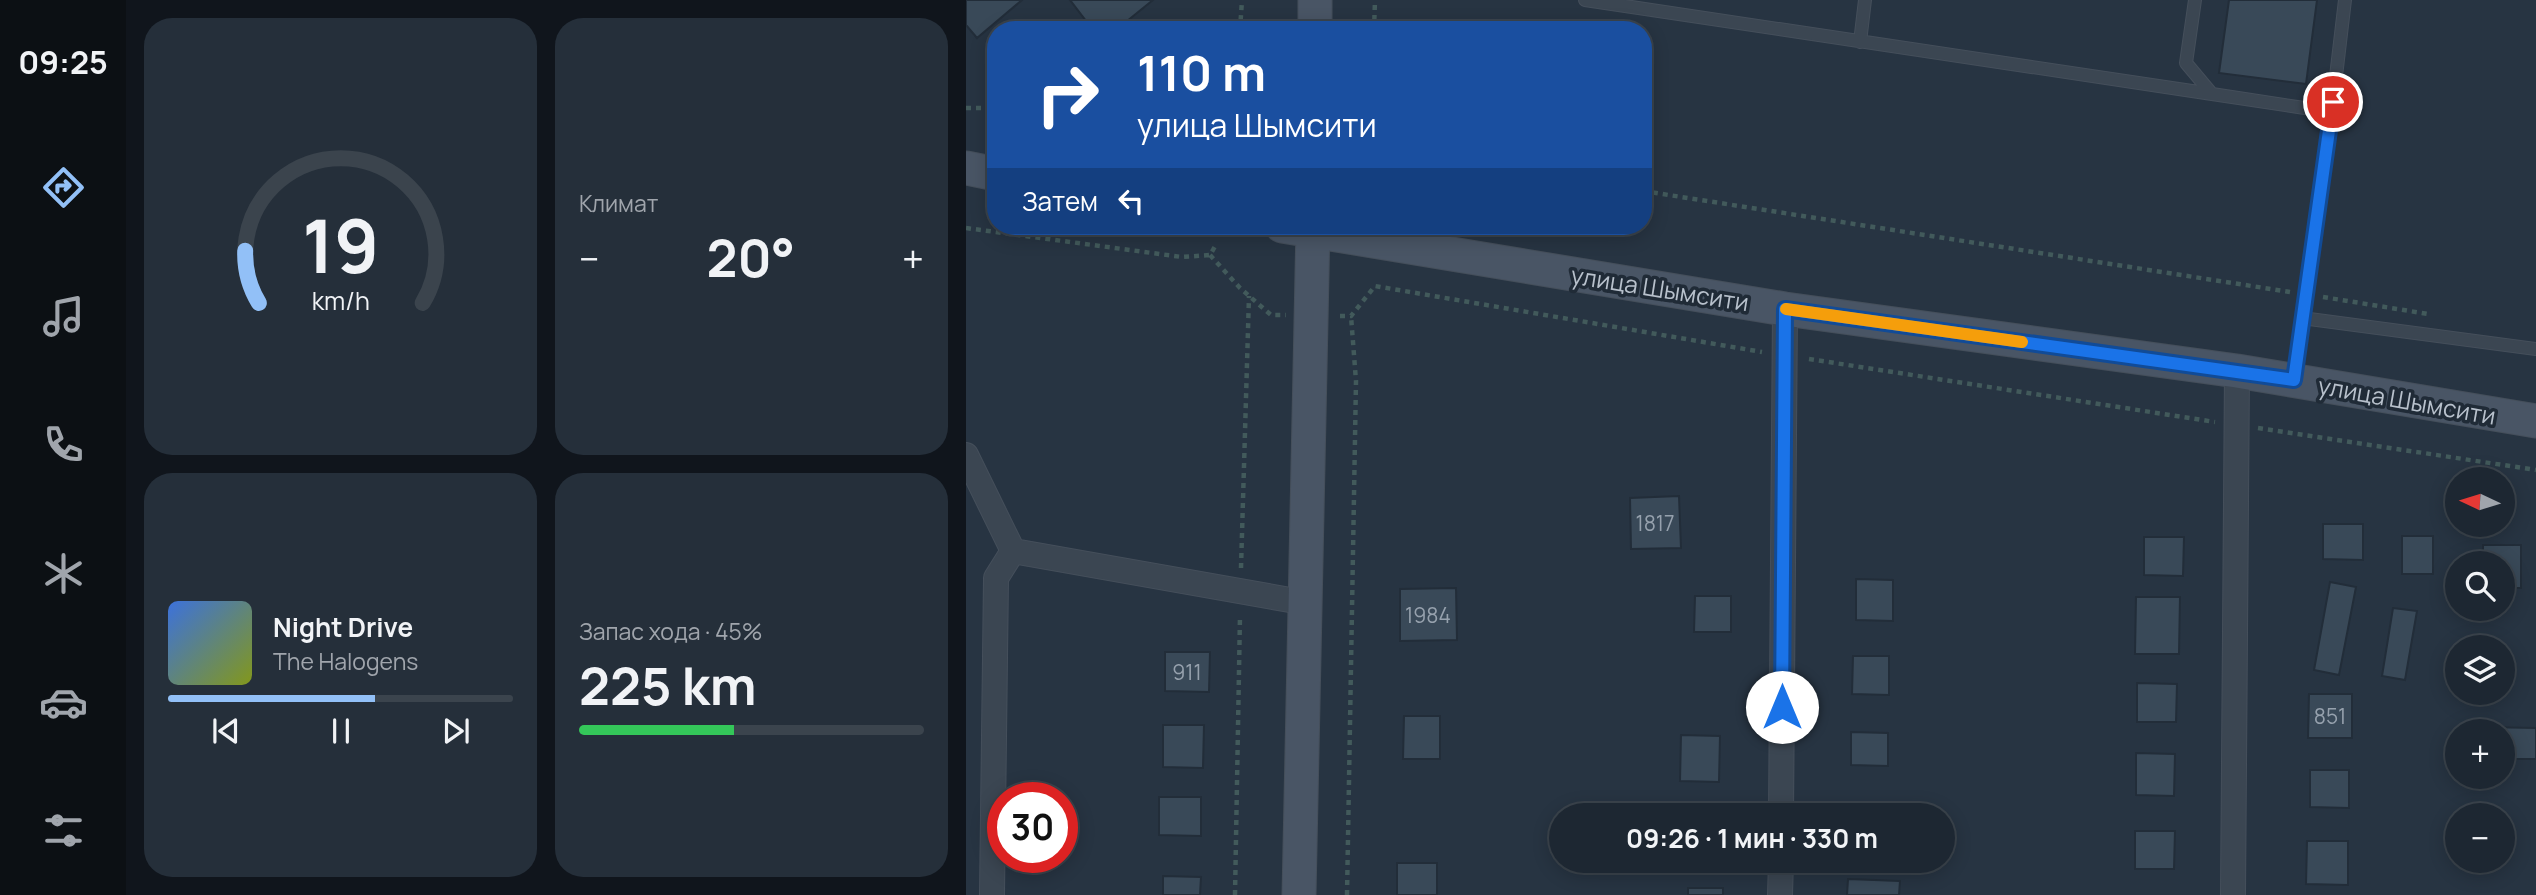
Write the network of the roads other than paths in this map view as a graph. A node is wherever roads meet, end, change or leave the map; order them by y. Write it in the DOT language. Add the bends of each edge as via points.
graph roads {
  1 [pos="1315,0"];
  2 [pos="1585,0"];
  3 [pos="1866,0"];
  4 [pos="2195,0"];
  5 [pos="2346,0"];
  6 [pos="1315,21"];
  7 [pos="1860,42"];
  8 [pos="2212,94"];
  9 [pos="2330,127"];
  10 [pos="966,168"];
  11 [pos="987,172"];
  12 [pos="1303,235"];
  13 [pos="1345,235"];
  14 [pos="1785,309"];
  15 [pos="2302,318"];
  16 [pos="2536,349"];
  17 [pos="2237,371"];
  18 [pos="2294,380"];
  19 [pos="2536,421"];
  20 [pos="966,455"];
  21 [pos="1013,551"];
  22 [pos="1307,603"];
  23 [pos="1781,803"];
  24 [pos="1781,873"];
  25 [pos="992,895"];
  26 [pos="1298,895"];
  27 [pos="1780,895"];
  28 [pos="2233,895"];
  1 -- 6 [label="main road"];
  2 -- 7 [label="lane"];
  3 -- 7 [label="lane"];
  4 -- 8 [label="lane" via="2186,63"];
  5 -- 9 [label="lane"];
  7 -- 8 [label="lane"];
  8 -- 9 [label="lane" via="2311,109"];
  9 -- 15 [label="lane"];
  10 -- 11 [label="main road"];
  12 -- 22 [label="main road"];
  13 -- 14 [label="main road, улица Шымсити"];
  14 -- 17 [label="main road, улица Шымсити"];
  14 -- 23 [label="street"];
  15 -- 16 [label="lane"];
  15 -- 18 [label="lane"];
  17 -- 18 [label="main road, улица Шымсити"];
  17 -- 28 [label="street"];
  18 -- 19 [label="main road, улица Шымсити"];
  20 -- 21 [label="street"];
  21 -- 22 [label="street"];
  21 -- 25 [label="street" via="996,578"];
  22 -- 26 [label="main road"];
  24 -- 27 [label="street"];
}
